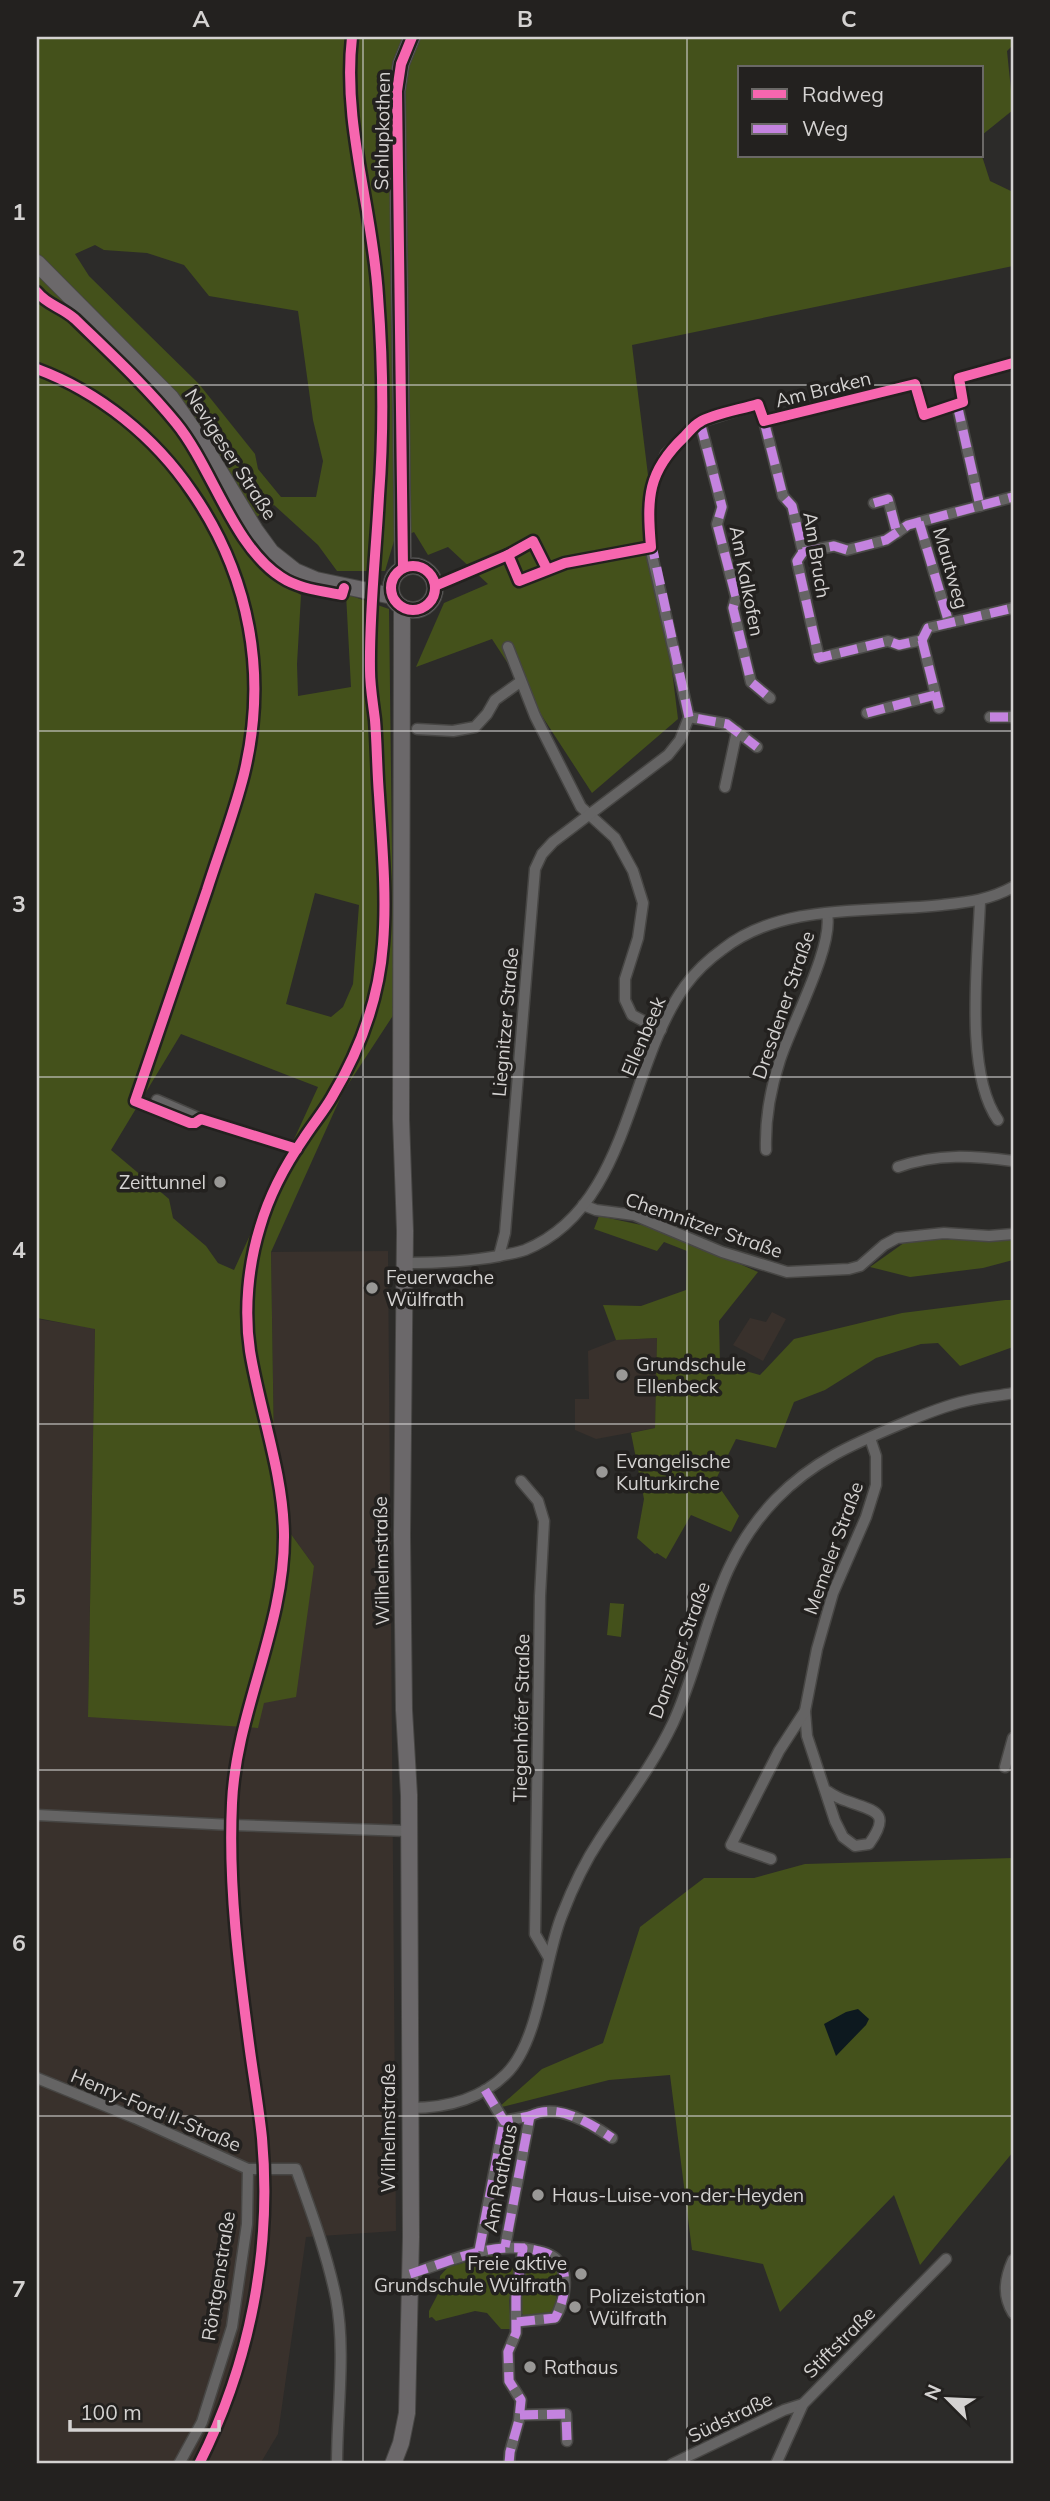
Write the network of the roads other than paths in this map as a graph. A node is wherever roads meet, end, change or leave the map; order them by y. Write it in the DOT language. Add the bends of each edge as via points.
graph roads {
  1 [pos="412,37"];
  2 [pos="37,263"];
  3 [pos="1013,363"];
  4 [pos="957,404"];
  5 [pos="764,421"];
  6 [pos="700,422"];
  7 [pos="1013,497"];
  8 [pos="874,503"];
  9 [pos="980,506"];
  10 [pos="919,522"];
  11 [pos="897,533"];
  12 [pos="803,552"];
  13 [pos="399,588"];
  14 [pos="1013,608"];
  15 [pos="949,623"];
  16 [pos="922,640"];
  17 [pos="508,647"];
  18 [pos="520,682"];
  19 [pos="935,695"];
  20 [pos="770,698"];
  21 [pos="939,708"];
  22 [pos="867,713"];
  23 [pos="689,717"];
  24 [pos="989,717"];
  25 [pos="1013,717"];
  26 [pos="417,729"];
  27 [pos="737,731"];
  28 [pos="757,747"];
  29 [pos="725,787"];
  30 [pos="590,815"];
  31 [pos="1013,887"];
  32 [pos="980,901"];
  33 [pos="827,914"];
  34 [pos="661,1030"];
  35 [pos="157,1100"];
  36 [pos="998,1120"];
  37 [pos="280,1144"];
  38 [pos="766,1150"];
  39 [pos="1013,1161"];
  40 [pos="898,1167"];
  41 [pos="583,1205"];
  42 [pos="1013,1234"];
  43 [pos="499,1256"];
  44 [pos="404,1264"];
  45 [pos="1013,1393"];
  46 [pos="870,1437"];
  47 [pos="521,1481"];
  48 [pos="805,1711"];
  49 [pos="1013,1738"];
  50 [pos="1005,1767"];
  51 [pos="827,1791"];
  52 [pos="37,1815"];
  53 [pos="408,1830"];
  54 [pos="771,1860"];
  55 [pos="549,1958"];
  56 [pos="37,2078"];
  57 [pos="485,2090"];
  58 [pos="410,2108"];
  59 [pos="530,2116"];
  60 [pos="504,2121"];
  61 [pos="612,2138"];
  62 [pos="248,2169"];
  63 [pos="505,2247"];
  64 [pos="523,2248"];
  65 [pos="479,2250"];
  66 [pos="946,2259"];
  67 [pos="1013,2260"];
  68 [pos="410,2273"];
  69 [pos="1013,2313"];
  70 [pos="517,2322"];
  71 [pos="803,2404"];
  72 [pos="520,2415"];
  73 [pos="567,2441"];
  74 [pos="396,2462"];
  75 [pos="179,2464"];
  76 [pos="337,2464"];
  77 [pos="509,2464"];
  78 [pos="672,2464"];
  79 [pos="776,2464"];
  1 -- 13 [label="main road, Schlupkothen" via="397,91 403,523"];
  2 -- 13 [label="main road, Nevigeser Straße" via="172,398 271,552 295,571 354,588"];
  3 -- 4 [label="street" via="959,378 963,402"];
  4 -- 5 [label="street, Am Braken" via="924,415 915,384"];
  4 -- 9 [label="street"];
  5 -- 6 [label="street, Am Braken" via="758,404"];
  5 -- 12 [label="street, Am Bruch"];
  6 -- 20 [label="street, Am Kalkofen" via="722,507 717,524 751,682"];
  6 -- 23 [label="street, Am Braken" via="660,463 648,510 652,551"];
  7 -- 9 [label="street, Mautweg"];
  8 -- 11 [label="street" via="888,499"];
  9 -- 10 [label="street, Mautweg"];
  10 -- 11 [label="street, Mautweg"];
  10 -- 15 [label="street, Mautweg"];
  11 -- 12 [label="street, Mautweg" via="847,550 834,546"];
  12 -- 16 [label="street, Am Bruch" via="797,561 819,658 888,641 899,645"];
  13 -- 44 [label="main road, Wilhelmstraße"];
  14 -- 15 [label="street"];
  15 -- 16 [label="street" via="928,628"];
  16 -- 19 [label="street"];
  17 -- 18 [label="street"];
  18 -- 26 [label="street" via="495,700 475,727"];
  18 -- 30 [label="street" via="581,807"];
  19 -- 21 [label="street"];
  19 -- 22 [label="street"];
  23 -- 27 [label="street" via="727,724"];
  23 -- 30 [label="street" via="668,755"];
  24 -- 25 [label="street"];
  27 -- 28 [label="street"];
  27 -- 29 [label="street"];
  30 -- 34 [label="street" via="621,847 643,903 625,979 625,1000 632,1015"];
  30 -- 43 [label="street, Liegnitzer Straße" via="553,842 536,869 505,1233"];
  31 -- 32 [label="street, Ellenbeek"];
  32 -- 33 [label="street, Ellenbeek"];
  32 -- 36 [label="street" via="978,1054 983,1090"];
  33 -- 34 [label="street, Ellenbeek" via="791,918 724,947 685,986"];
  33 -- 38 [label="street, Dresdener Straße" via="822,952 769,1100"];
  34 -- 41 [label="street, Ellenbeek" via="621,1139"];
  35 -- 37 [label="street"];
  39 -- 40 [label="street" via="944,1156"];
  41 -- 42 [label="street, Chemnitzer Straße" via="634,1215 723,1252 787,1272 860,1266 897,1238"];
  41 -- 43 [label="street, Ellenbeek" via="548,1237 524,1251"];
  43 -- 44 [label="street, Ellenbeek"];
  44 -- 53 [label="main road, Wilhelmstraße" via="402,1540"];
  45 -- 46 [label="street, Danziger Straße" via="965,1401"];
  46 -- 48 [label="street, Memeler Straße" via="876,1456 876,1485 833,1592"];
  46 -- 55 [label="street, Danziger Straße" via="835,1452 801,1475 748,1532 716,1595 673,1723 579,1875"];
  47 -- 55 [label="street, Tiegenhöfer Straße" via="538,1501 544,1521 535,1934"];
  48 -- 51 [label="street, Memeler Straße" via="807,1735"];
  48 -- 54 [label="street, Memeler Straße" via="772,1763 731,1845"];
  49 -- 50 [label="street"];
  51 -- 51 [label="street, Memeler Straße" via="843,1837 855,1846 869,1844 879,1830 879,1817 872,1808"];
  52 -- 53 [label="street"];
  53 -- 58 [label="main road, Wilhelmstraße"];
  55 -- 57 [label="street, Danziger Straße" via="526,2043 508,2073"];
  56 -- 62 [label="street, Henry-Ford II-Straße"];
  57 -- 58 [label="street, Danziger Straße" via="463,2102"];
  57 -- 60 [label="street, Am Rathaus"];
  58 -- 68 [label="main road, Wilhelmstraße"];
  59 -- 60 [label="street, Am Rathaus"];
  59 -- 61 [label="street, Am Rathaus" via="559,2113 584,2119"];
  59 -- 63 [label="street, Am Rathaus"];
  60 -- 65 [label="street, Am Rathaus"];
  62 -- 75 [label="street, Röntgenstraße" via="247,2224 232,2327 202,2422"];
  62 -- 76 [label="street, Henry-Ford II-Straße" via="296,2169 317,2225 336,2299 341,2360"];
  63 -- 64 [label="street, Am Rathaus"];
  63 -- 65 [label="street, Am Rathaus"];
  64 -- 70 [label="street, Am Rathaus"];
  64 -- 70 [label="street, Am Rathaus" via="557,2259 564,2272 563,2297 555,2318"];
  65 -- 68 [label="street, Am Rathaus"];
  66 -- 71 [label="street, Stiftstraße"];
  67 -- 69 [label="street" via="1005,2293"];
  68 -- 74 [label="main road, Wilhelmstraße" via="407,2413"];
  70 -- 72 [label="street, Am Rathaus" via="508,2353 509,2382 521,2400"];
  71 -- 78 [label="street, Südstraße"];
  71 -- 79 [label="street, Stiftstraße"];
  72 -- 73 [label="street" via="566,2414"];
  72 -- 77 [label="street"];
}
